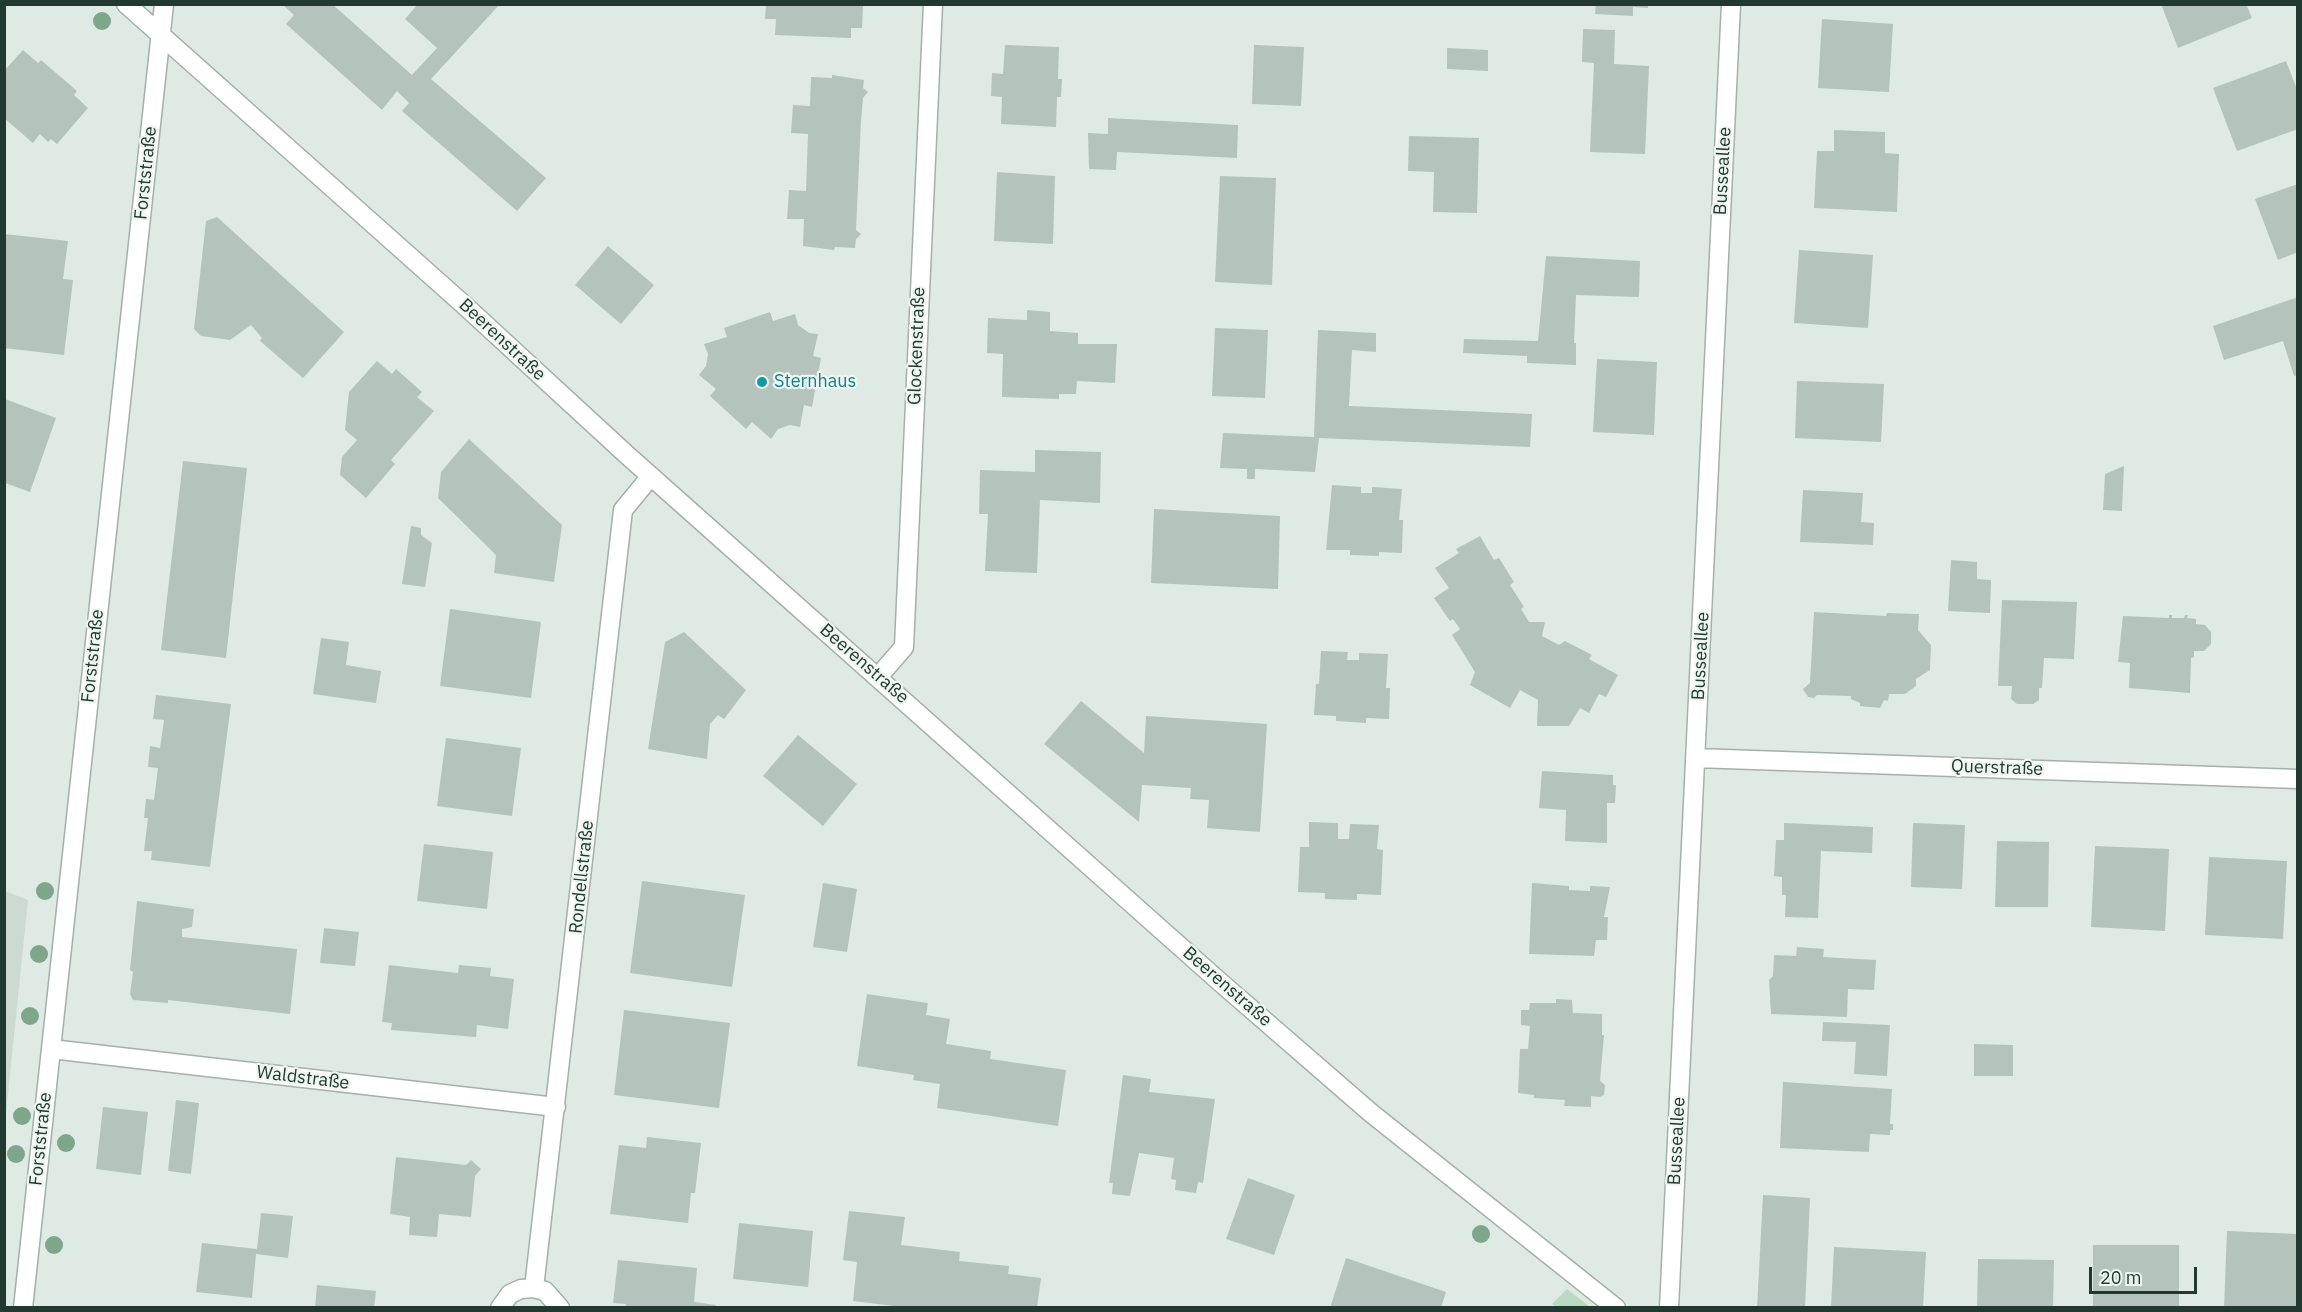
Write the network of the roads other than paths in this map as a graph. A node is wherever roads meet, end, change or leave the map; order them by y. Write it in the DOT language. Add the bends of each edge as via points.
graph roads {
  1 [pos="126,4"];
  2 [pos="164,4"];
  3 [pos="933,4"];
  4 [pos="1731,4"];
  5 [pos="160,37"];
  6 [pos="651,476"];
  7 [pos="878,677"];
  8 [pos="1696,758"];
  9 [pos="2298,779"];
  10 [pos="51,1049"];
  11 [pos="556,1107"];
  12 [pos="534,1288"];
  13 [pos="23,1308"];
  14 [pos="500,1308"];
  15 [pos="560,1308"];
  16 [pos="1616,1308"];
  17 [pos="1669,1308"];
  1 -- 5 [label="street, Beerenstraße"];
  2 -- 5 [label="street, Forststraße"];
  3 -- 7 [label="street, Glockenstraße" via="904,647"];
  4 -- 8 [label="street, Busseallee"];
  5 -- 6 [label="street, Beerenstraße"];
  5 -- 10 [label="street, Forststraße"];
  6 -- 7 [label="street, Beerenstraße"];
  6 -- 11 [label="street, Rondellstraße" via="623,510"];
  7 -- 16 [label="street, Beerenstraße" via="1371,1113"];
  8 -- 9 [label="street, Querstraße"];
  8 -- 17 [label="street, Busseallee"];
  10 -- 11 [label="street, Waldstraße"];
  10 -- 13 [label="street, Forststraße"];
  11 -- 12 [label="street, Rondellstraße"];
  12 -- 14 [label="street" via="510,1294"];
  12 -- 15 [label="street" via="545,1291"];
}
